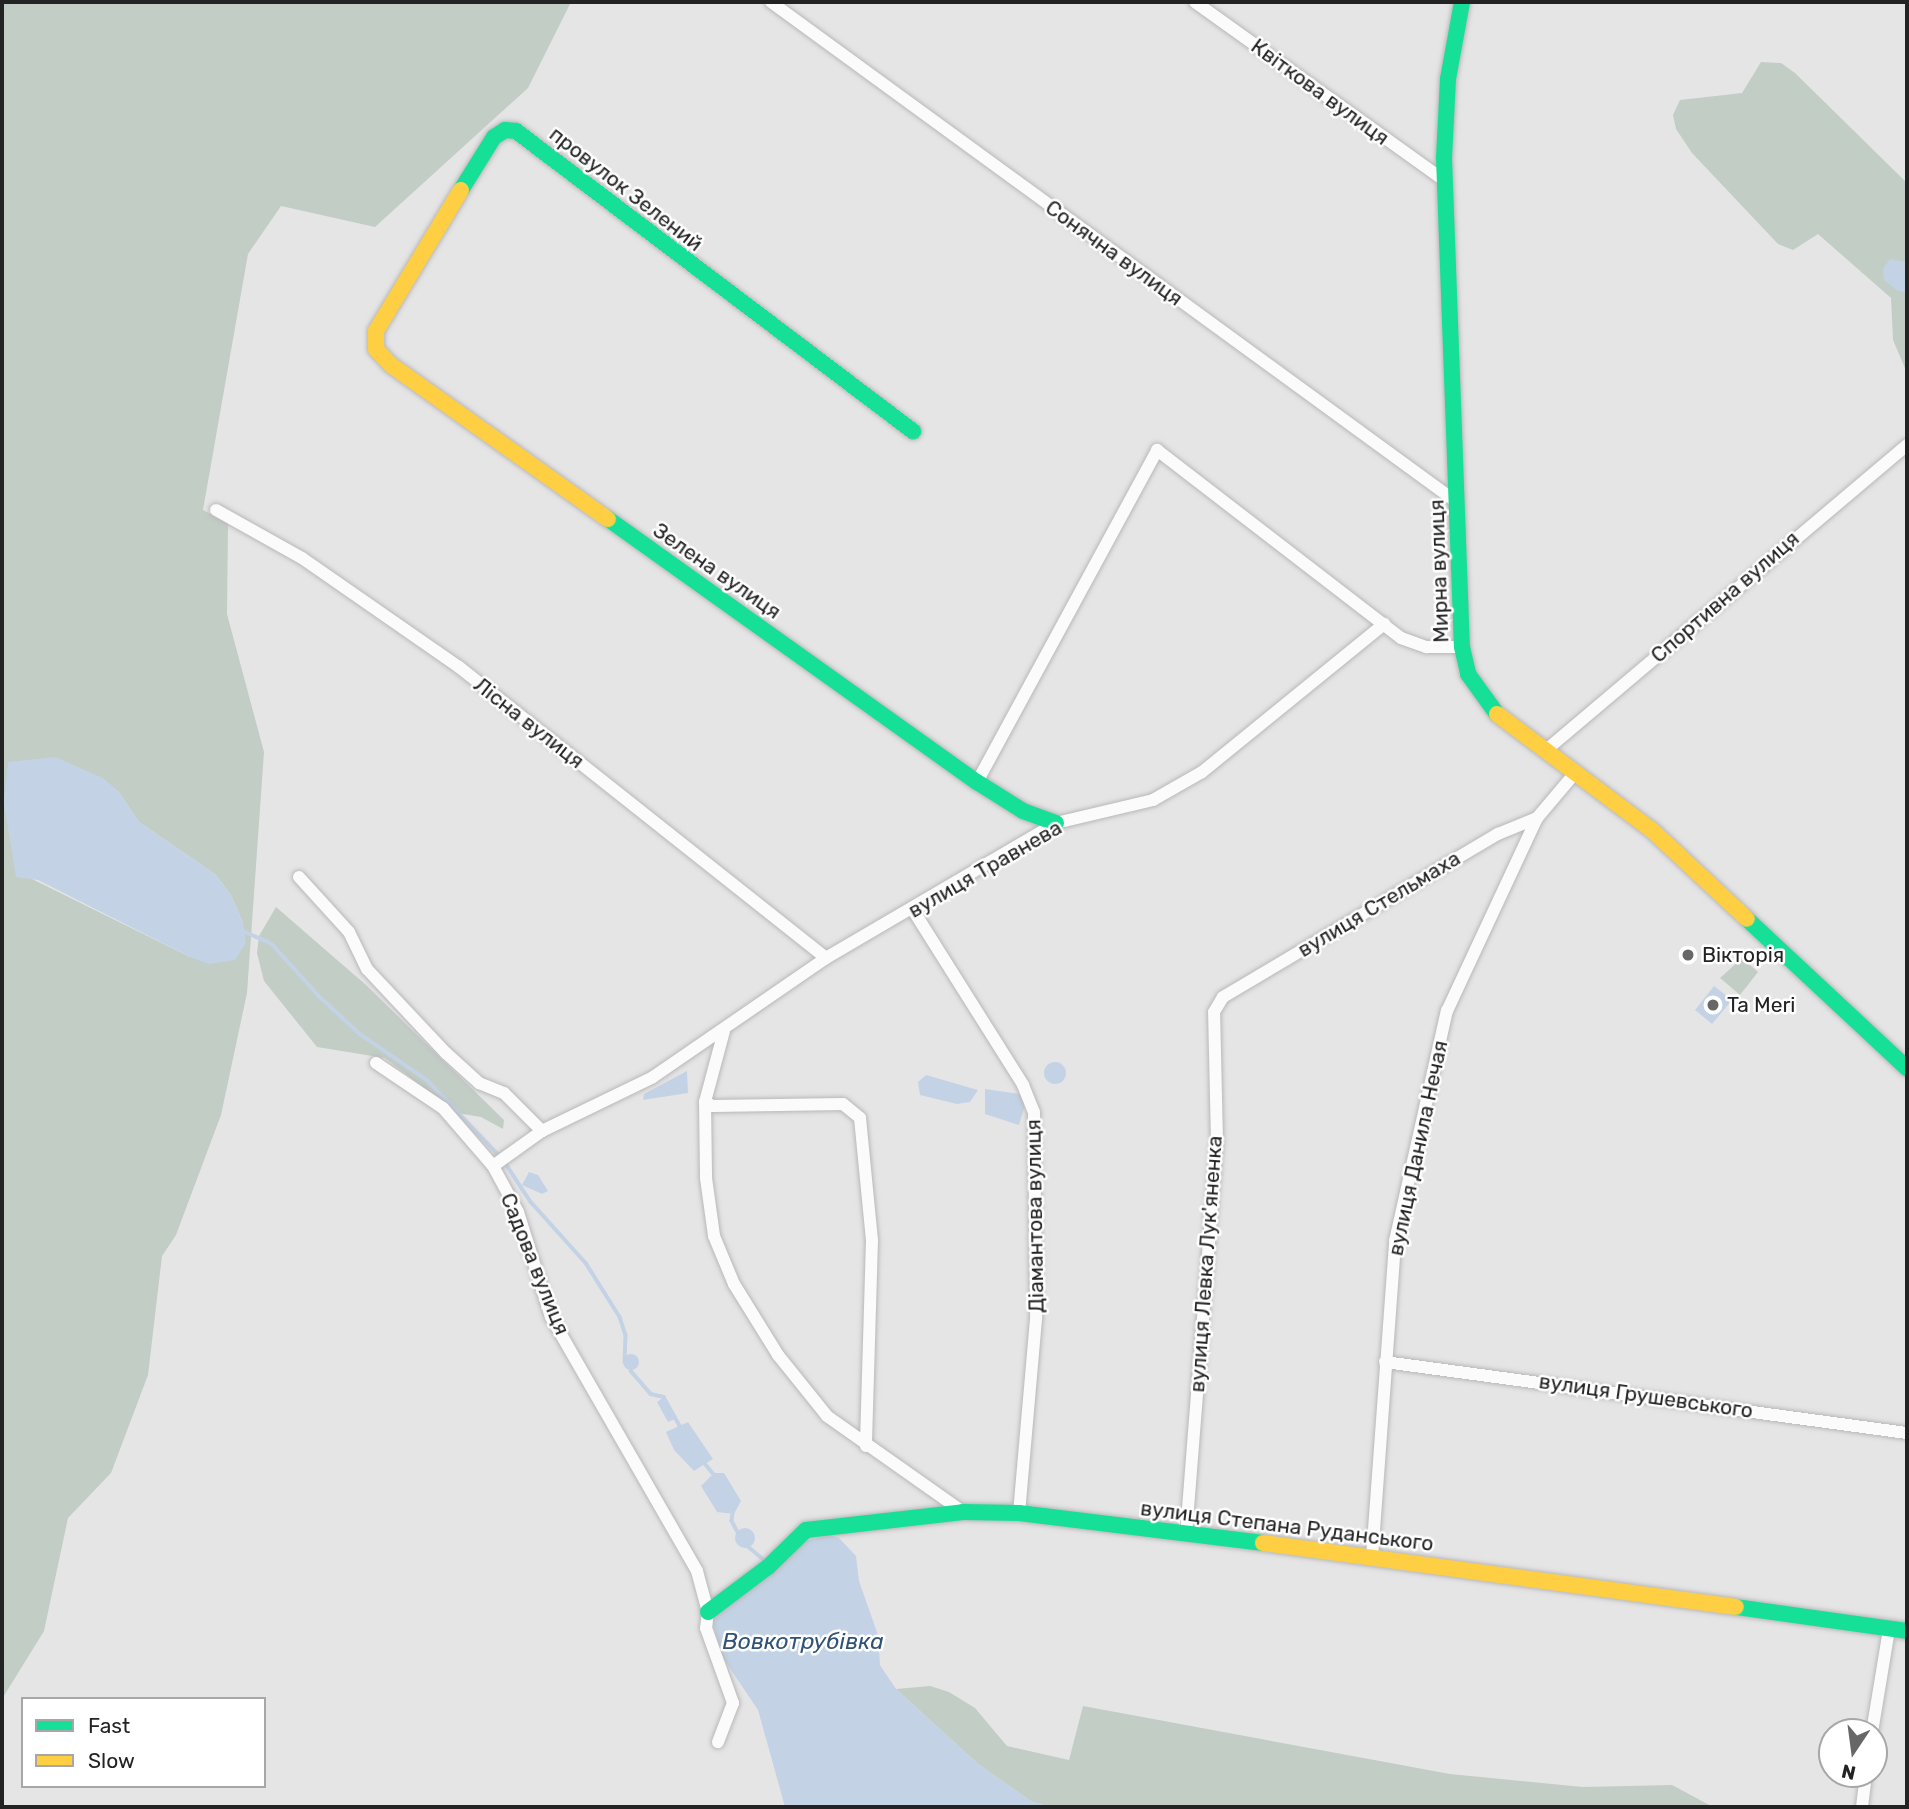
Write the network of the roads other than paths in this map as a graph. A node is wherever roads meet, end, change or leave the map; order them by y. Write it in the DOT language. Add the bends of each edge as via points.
graph roads {
  1 [pos="771,2"];
  2 [pos="1195,2"];
  3 [pos="1462,2"];
  4 [pos="1445,181"];
  5 [pos="376,331"];
  6 [pos="913,431"];
  7 [pos="1907,445"];
  8 [pos="1458,503"];
  9 [pos="216,510"];
  10 [pos="1384,624"];
  11 [pos="1462,647"];
  12 [pos="1545,751"];
  13 [pos="1575,774"];
  14 [pos="976,782"];
  15 [pos="1537,818"];
  16 [pos="1056,823"];
  17 [pos="299,877"];
  18 [pos="913,910"];
  19 [pos="826,958"];
  20 [pos="1223,997"];
  21 [pos="724,1031"];
  22 [pos="376,1063"];
  23 [pos="1907,1068"];
  24 [pos="705,1102"];
  25 [pos="542,1131"];
  26 [pos="493,1166"];
  27 [pos="1385,1362"];
  28 [pos="1907,1433"];
  29 [pos="866,1446"];
  30 [pos="963,1512"];
  31 [pos="1019,1513"];
  32 [pos="1186,1534"];
  33 [pos="1372,1557"];
  34 [pos="708,1612"];
  35 [pos="1889,1629"];
  36 [pos="1907,1631"];
  37 [pos="1874,1718"];
  38 [pos="718,1742"];
  39 [pos="1864,1788"];
  40 [pos="1862,1807"];
  1 -- 8 [label="street, Сонячна вулиця"];
  2 -- 4 [label="street, Квіткова вулиця"];
  3 -- 4 [label="street, Мирна вулиця" via="1448,79"];
  4 -- 8 [label="street, Мирна вулиця"];
  5 -- 6 [label="street, провулок Зелений" via="494,137 505,130 516,131"];
  5 -- 14 [label="street, Зелена вулиця" via="376,349 391,365"];
  7 -- 12 [label="street, Спортивна вулиця"];
  8 -- 11 [label="street, Мирна вулиця"];
  9 -- 19 [label="street, Лісна вулиця" via="302,558 459,667"];
  10 -- 11 [label="street" via="1413,643"];
  10 -- 14 [label="street" via="1157,450"];
  10 -- 16 [label="street, вулиця Травнева" via="1202,772 1153,800"];
  11 -- 12 [label="street, Мирна вулиця" via="1468,674 1485,703"];
  12 -- 13 [label="street, Мирна вулиця"];
  13 -- 15 [label="street, вулиця Данила Нечая"];
  13 -- 23 [label="street, Мирна вулиця" via="1654,832"];
  14 -- 16 [label="street, Зелена вулиця" via="1023,811"];
  15 -- 20 [label="street, вулиця Стельмаха" via="1498,834"];
  15 -- 27 [label="street, вулиця Данила Нечая" via="1447,1011 1395,1241"];
  16 -- 18 [label="street, вулиця Травнева"];
  17 -- 25 [label="street" via="349,932 367,969 446,1053 479,1083 504,1093"];
  18 -- 19 [label="street, вулиця Травнева"];
  18 -- 31 [label="street, Діамантова вулиця" via="1023,1085 1034,1112 1037,1319"];
  19 -- 21 [label="street, вулиця Травнева"];
  20 -- 32 [label="street, вулиця Левка Лук'яненка" via="1214,1012 1212,1036 1217,1141"];
  21 -- 24 [label="street"];
  21 -- 25 [label="street, вулиця Травнева" via="653,1077"];
  22 -- 26 [label="street, Садова вулиця" via="443,1108"];
  24 -- 29 [label="street" via="706,1178 715,1236 734,1284 778,1355 827,1416"];
  24 -- 29 [label="street" via="713,1106 843,1104 860,1118 872,1240"];
  25 -- 26 [label="street, вулиця Травнева"];
  26 -- 34 [label="street, Садова вулиця" via="528,1237 551,1317 697,1571"];
  27 -- 28 [label="street, вулиця Грушевського"];
  27 -- 33 [label="street, вулиця Данила Нечая"];
  29 -- 30 [label="street"];
  30 -- 31 [label="street, вулиця Степана Руданського"];
  30 -- 34 [label="street, вулиця Степана Руданського" via="806,1530 768,1567"];
  31 -- 32 [label="street, вулиця Степана Руданського"];
  32 -- 33 [label="street, вулиця Степана Руданського"];
  33 -- 35 [label="street, вулиця Степана Руданського"];
  34 -- 38 [label="street, Садова вулиця" via="706,1628 733,1703"];
  35 -- 36 [label="street, вулиця Степана Руданського"];
  35 -- 37 [label="street"];
  39 -- 40 [label="street"];
}
